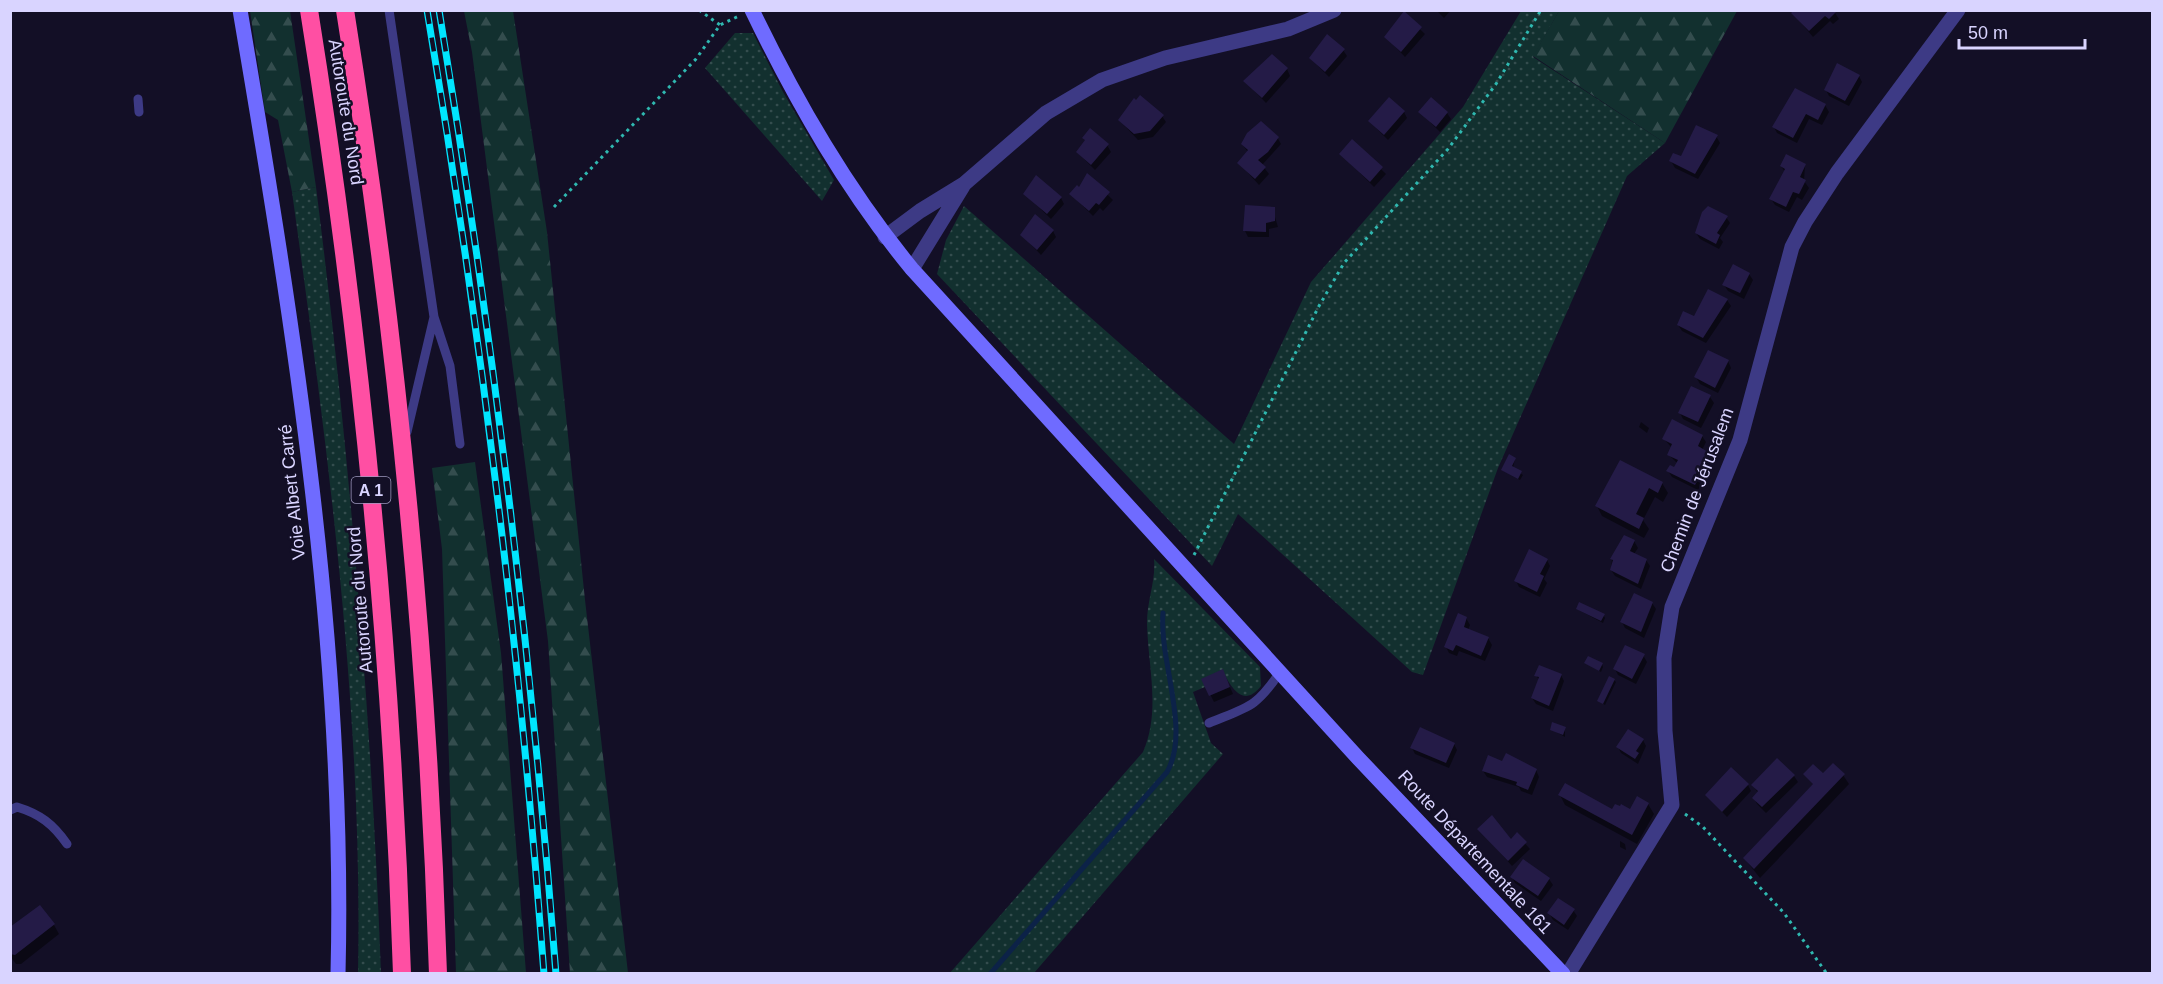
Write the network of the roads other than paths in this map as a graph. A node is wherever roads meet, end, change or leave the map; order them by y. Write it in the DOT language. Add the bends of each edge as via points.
graph roads {
  1 [pos="240,10"];
  2 [pos="309,10"];
  3 [pos="345,10"];
  4 [pos="388,10"];
  5 [pos="1334,10"];
  6 [pos="1958,10"];
  7 [pos="746,13"];
  8 [pos="138,99"];
  9 [pos="139,112"];
  10 [pos="964,184"];
  11 [pos="885,237"];
  12 [pos="912,269"];
  13 [pos="434,317"];
  14 [pos="460,444"];
  15 [pos="404,447"];
  16 [pos="1280,672"];
  17 [pos="1209,723"];
  18 [pos="10,810"];
  19 [pos="67,844"];
  20 [pos="338,974"];
  21 [pos="402,974"];
  22 [pos="438,974"];
  23 [pos="1563,974"];
  24 [pos="1568,974"];
  1 -- 20 [label="street, Voie Albert Carré" via="300,389 314,506 334,747"];
  2 -- 21 [label="highway, Autoroute du Nord / A 1" via="351,295 368,450 391,734"];
  3 -- 15 [label="highway, Autoroute du Nord / A 1" via="378,226"];
  4 -- 13 [label="lane"];
  5 -- 10 [label="street" via="1288,29 1165,58 1102,80 1046,113"];
  6 -- 24 [label="street, Chemin de Jérusalem" via="1837,173 1792,247 1740,440 1672,607 1664,658 1672,805"];
  7 -- 11 [label="street, Route Départementale 161" via="811,124"];
  8 -- 9 [label="lane"];
  10 -- 11 [label="street"];
  10 -- 12 [label="street"];
  11 -- 12 [label="street, Route Départementale 161"];
  12 -- 16 [label="street, Route Départementale 161"];
  13 -- 14 [label="lane" via="450,366"];
  13 -- 15 [label="lane"];
  15 -- 22 [label="highway, Autoroute du Nord / A 1" via="428,753"];
  16 -- 17 [label="lane" via="1263,698"];
  16 -- 23 [label="street, Route Départementale 161"];
  18 -- 19 [label="lane" via="17,807 37,813 54,826"];
}
